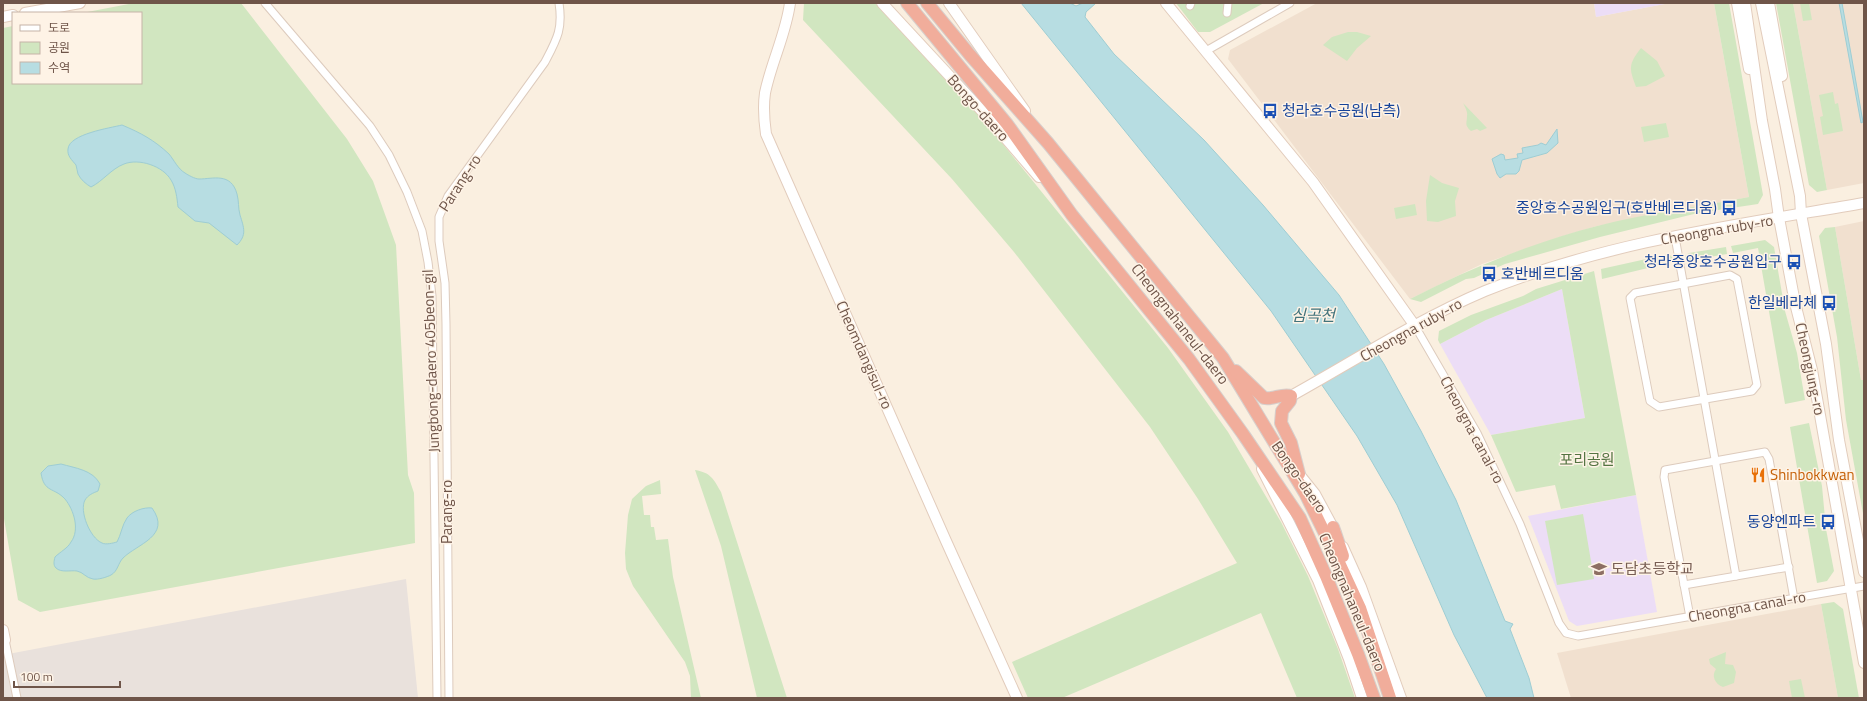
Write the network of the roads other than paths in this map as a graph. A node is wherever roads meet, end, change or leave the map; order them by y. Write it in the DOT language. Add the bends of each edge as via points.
graph roads {
  1 [pos="80,3"];
  2 [pos="265,3"];
  3 [pos="559,3"];
  4 [pos="790,3"];
  5 [pos="882,3"];
  6 [pos="907,3"];
  7 [pos="927,3"];
  8 [pos="949,3"];
  9 [pos="1166,3"];
  10 [pos="1228,3"];
  11 [pos="1290,3"];
  12 [pos="1737,3"];
  13 [pos="1745,3"];
  14 [pos="1761,3"];
  15 [pos="1769,3"];
  16 [pos="30,12"];
  17 [pos="1227,13"];
  18 [pos="1206,51"];
  19 [pos="1762,121"];
  20 [pos="1048,143"];
  21 [pos="1793,158"];
  22 [pos="1864,203"];
  23 [pos="1801,214"];
  24 [pos="1072,215"];
  25 [pos="1779,218"];
  26 [pos="1675,237"];
  27 [pos="1683,283"];
  28 [pos="1415,326"];
  29 [pos="1223,358"];
  30 [pos="1291,396"];
  31 [pos="1704,399"];
  32 [pos="1243,434"];
  33 [pos="1269,434"];
  34 [pos="1716,461"];
  35 [pos="1299,474"];
  36 [pos="1333,527"];
  37 [pos="1788,567"];
  38 [pos="1864,572"];
  39 [pos="1736,576"];
  40 [pos="1684,585"];
  41 [pos="1864,586"];
  42 [pos="1850,589"];
  43 [pos="1794,599"];
  44 [pos="1690,617"];
  45 [pos="1368,629"];
  46 [pos="4,637"];
  47 [pos="1864,664"];
  48 [pos="17,698"];
  49 [pos="437,698"];
  50 [pos="449,698"];
  51 [pos="1017,698"];
  52 [pos="1362,698"];
  53 [pos="1374,698"];
  54 [pos="1390,698"];
  55 [pos="1402,698"];
  1 -- 16 [label="street"];
  2 -- 49 [label="street, Jungbong-daero 405beon-gil" via="370,126 389,155 422,231 432,296"];
  3 -- 50 [label="street, Parang-ro" via="560,26 545,62 448,196 438,217 438,241 445,283 446,324"];
  4 -- 51 [label="street, Cheomdangisul-ro" via="765,93 766,134"];
  5 -- 24 [label="street, Bongo-daero" via="982,111"];
  6 -- 24 [label="highway, Cheongnahaneul-daero" via="1007,124"];
  7 -- 20 [label="highway, Cheongnahaneul-daero"];
  8 -- 20 [label="street"];
  9 -- 18 [label="street, Cheongna canal-ro"];
  10 -- 17 [label="street"];
  11 -- 18 [label="street"];
  12 -- 19 [label="street" via="1753,95"];
  13 -- 19 [label="street, Cheongjung-ro"];
  14 -- 21 [label="street, Cheongjung-ro"];
  15 -- 21 [label="street" via="1792,130"];
  18 -- 28 [label="street, Cheongna canal-ro" via="1313,182"];
  19 -- 25 [label="street, Cheongjung-ro"];
  20 -- 29 [label="highway, Cheongnahaneul-daero"];
  21 -- 23 [label="street, Cheongjung-ro"];
  22 -- 23 [label="street, Cheongna ruby-ro"];
  23 -- 25 [label="street, Cheongna ruby-ro"];
  23 -- 38 [label="street, Cheongjung-ro" via="1826,344 1839,440"];
  24 -- 32 [label="highway, Cheongnahaneul-daero" via="1189,359"];
  25 -- 26 [label="street, Cheongna ruby-ro"];
  25 -- 42 [label="street, Cheongjung-ro" via="1795,303 1812,370"];
  26 -- 27 [label="street"];
  26 -- 28 [label="street, Cheongna ruby-ro" via="1552,267 1468,299"];
  27 -- 31 [label="street"];
  27 -- 31 [label="street" via="1635,293 1630,298 1650,401 1659,407"];
  27 -- 31 [label="street" via="1730,274 1738,279 1757,385 1752,390"];
  28 -- 30 [label="street, Cheongna ruby-ro"];
  28 -- 44 [label="street, Cheongna canal-ro" via="1477,433 1520,524 1559,623 1566,633 1578,636"];
  29 -- 30 [label="highway" via="1264,398"];
  29 -- 33 [label="highway, Cheongnahaneul-daero"];
  30 -- 35 [label="highway" via="1282,411 1282,423 1291,443"];
  31 -- 34 [label="street"];
  32 -- 52 [label="street, Bongo-daero" via="1318,580 1350,660"];
  32 -- 53 [label="highway, Cheongnahaneul-daero" via="1300,518 1332,590"];
  33 -- 35 [label="street, Bongo-daero"];
  33 -- 45 [label="highway, Cheongnahaneul-daero" via="1305,493"];
  34 -- 37 [label="street" via="1765,452 1769,459"];
  34 -- 39 [label="street"];
  34 -- 40 [label="street" via="1665,470 1664,477"];
  35 -- 36 [label="street, Bongo-daero" via="1315,494"];
  36 -- 45 [label="highway"];
  36 -- 55 [label="street, Bongo-daero" via="1361,587"];
  37 -- 39 [label="street"];
  37 -- 43 [label="street"];
  39 -- 40 [label="street"];
  40 -- 44 [label="street"];
  41 -- 42 [label="street, Cheongna canal-ro"];
  42 -- 43 [label="street, Cheongna canal-ro"];
  42 -- 47 [label="street, Cheongjung-ro"];
  43 -- 44 [label="street, Cheongna canal-ro"];
  45 -- 54 [label="highway, Cheongnahaneul-daero"];
  46 -- 48 [label="street"];
}
